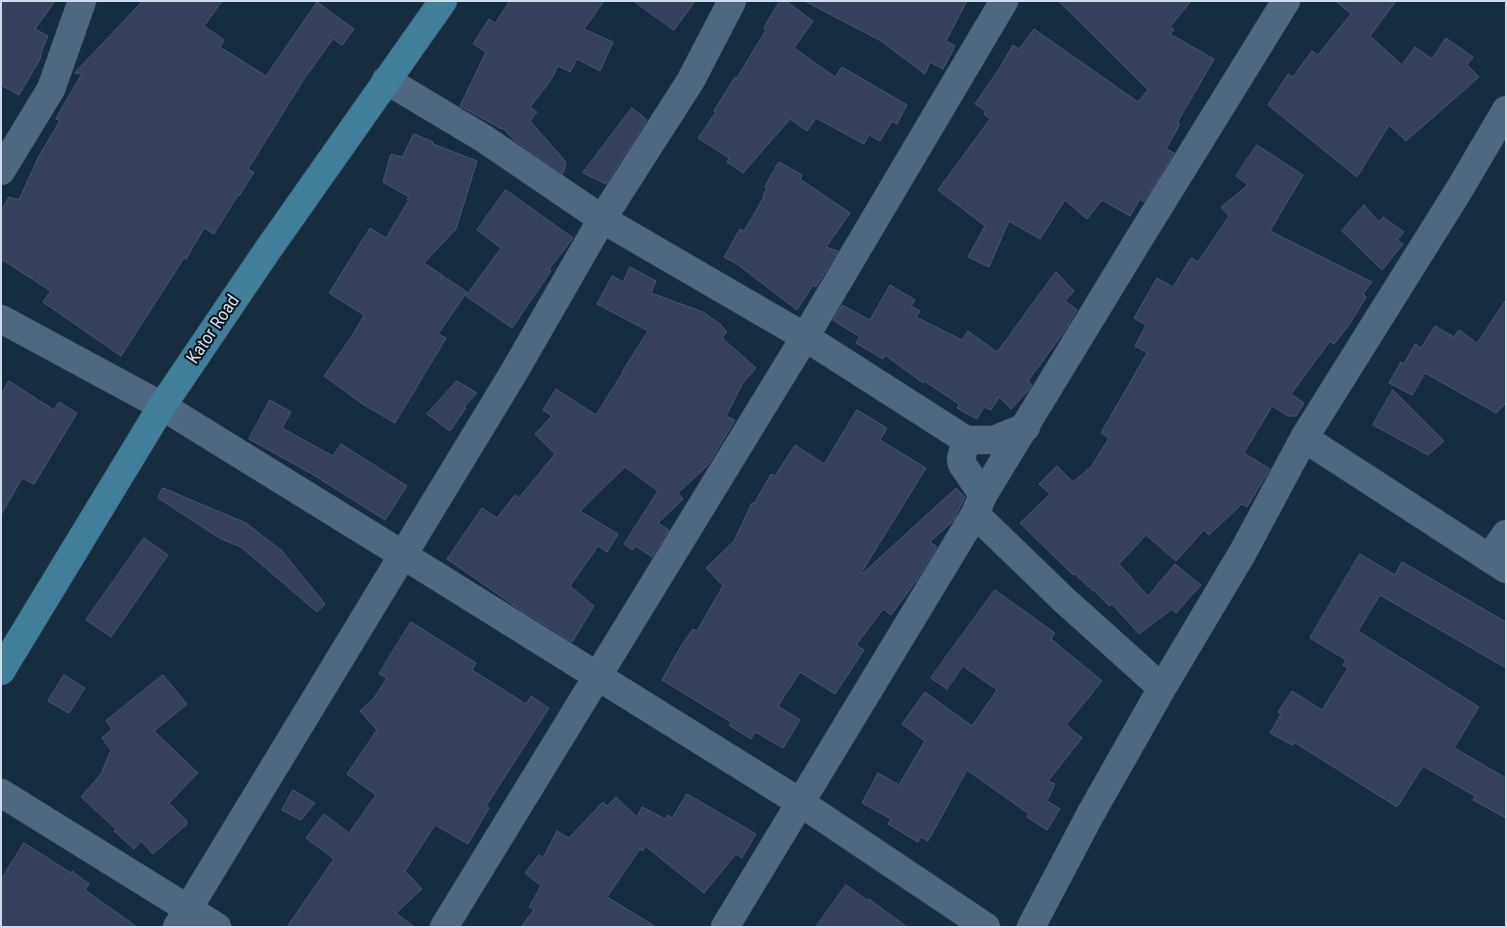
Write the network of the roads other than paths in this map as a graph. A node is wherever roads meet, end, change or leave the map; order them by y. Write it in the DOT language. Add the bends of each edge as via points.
graph roads {
  1 [pos="82,1"];
  2 [pos="443,1"];
  3 [pos="732,1"];
  4 [pos="1004,1"];
  5 [pos="1286,1"];
  6 [pos="386,80"];
  7 [pos="1506,110"];
  8 [pos="1,171"];
  9 [pos="602,219"];
  10 [pos="1,319"];
  11 [pos="804,337"];
  12 [pos="162,406"];
  13 [pos="1026,426"];
  14 [pos="1304,438"];
  15 [pos="966,440"];
  16 [pos="979,505"];
  17 [pos="1506,534"];
  18 [pos="403,555"];
  19 [pos="1498,563"];
  20 [pos="1,671"];
  21 [pos="596,676"];
  22 [pos="1162,688"];
  23 [pos="1,793"];
  24 [pos="801,804"];
  25 [pos="183,918"];
  26 [pos="217,927"];
  27 [pos="444,927"];
  28 [pos="725,927"];
  29 [pos="986,927"];
  30 [pos="1030,927"];
  1 -- 8 [label="street" via="50,89"];
  2 -- 6 [label="main road, Kator Road"];
  3 -- 9 [label="street" via="691,80"];
  4 -- 11 [label="street"];
  5 -- 13 [label="street"];
  6 -- 9 [label="street" via="483,138"];
  6 -- 12 [label="main road, Kator Road"];
  7 -- 14 [label="street"];
  9 -- 11 [label="street"];
  9 -- 18 [label="street"];
  10 -- 12 [label="street"];
  11 -- 15 [label="street"];
  11 -- 21 [label="street"];
  12 -- 18 [label="street"];
  12 -- 20 [label="main road, Kator Road"];
  13 -- 15 [label="street" via="994,440"];
  13 -- 16 [label="street"];
  14 -- 19 [label="street"];
  14 -- 22 [label="street" via="1243,552"];
  15 -- 16 [label="street" via="961,459"];
  16 -- 22 [label="street" via="1063,599"];
  16 -- 24 [label="street"];
  17 -- 19 [label="street"];
  18 -- 21 [label="street"];
  18 -- 25 [label="street"];
  21 -- 24 [label="street"];
  21 -- 27 [label="street"];
  22 -- 30 [label="street"];
  23 -- 25 [label="street"];
  24 -- 28 [label="street"];
  24 -- 29 [label="street"];
  25 -- 26 [label="street"];
}
